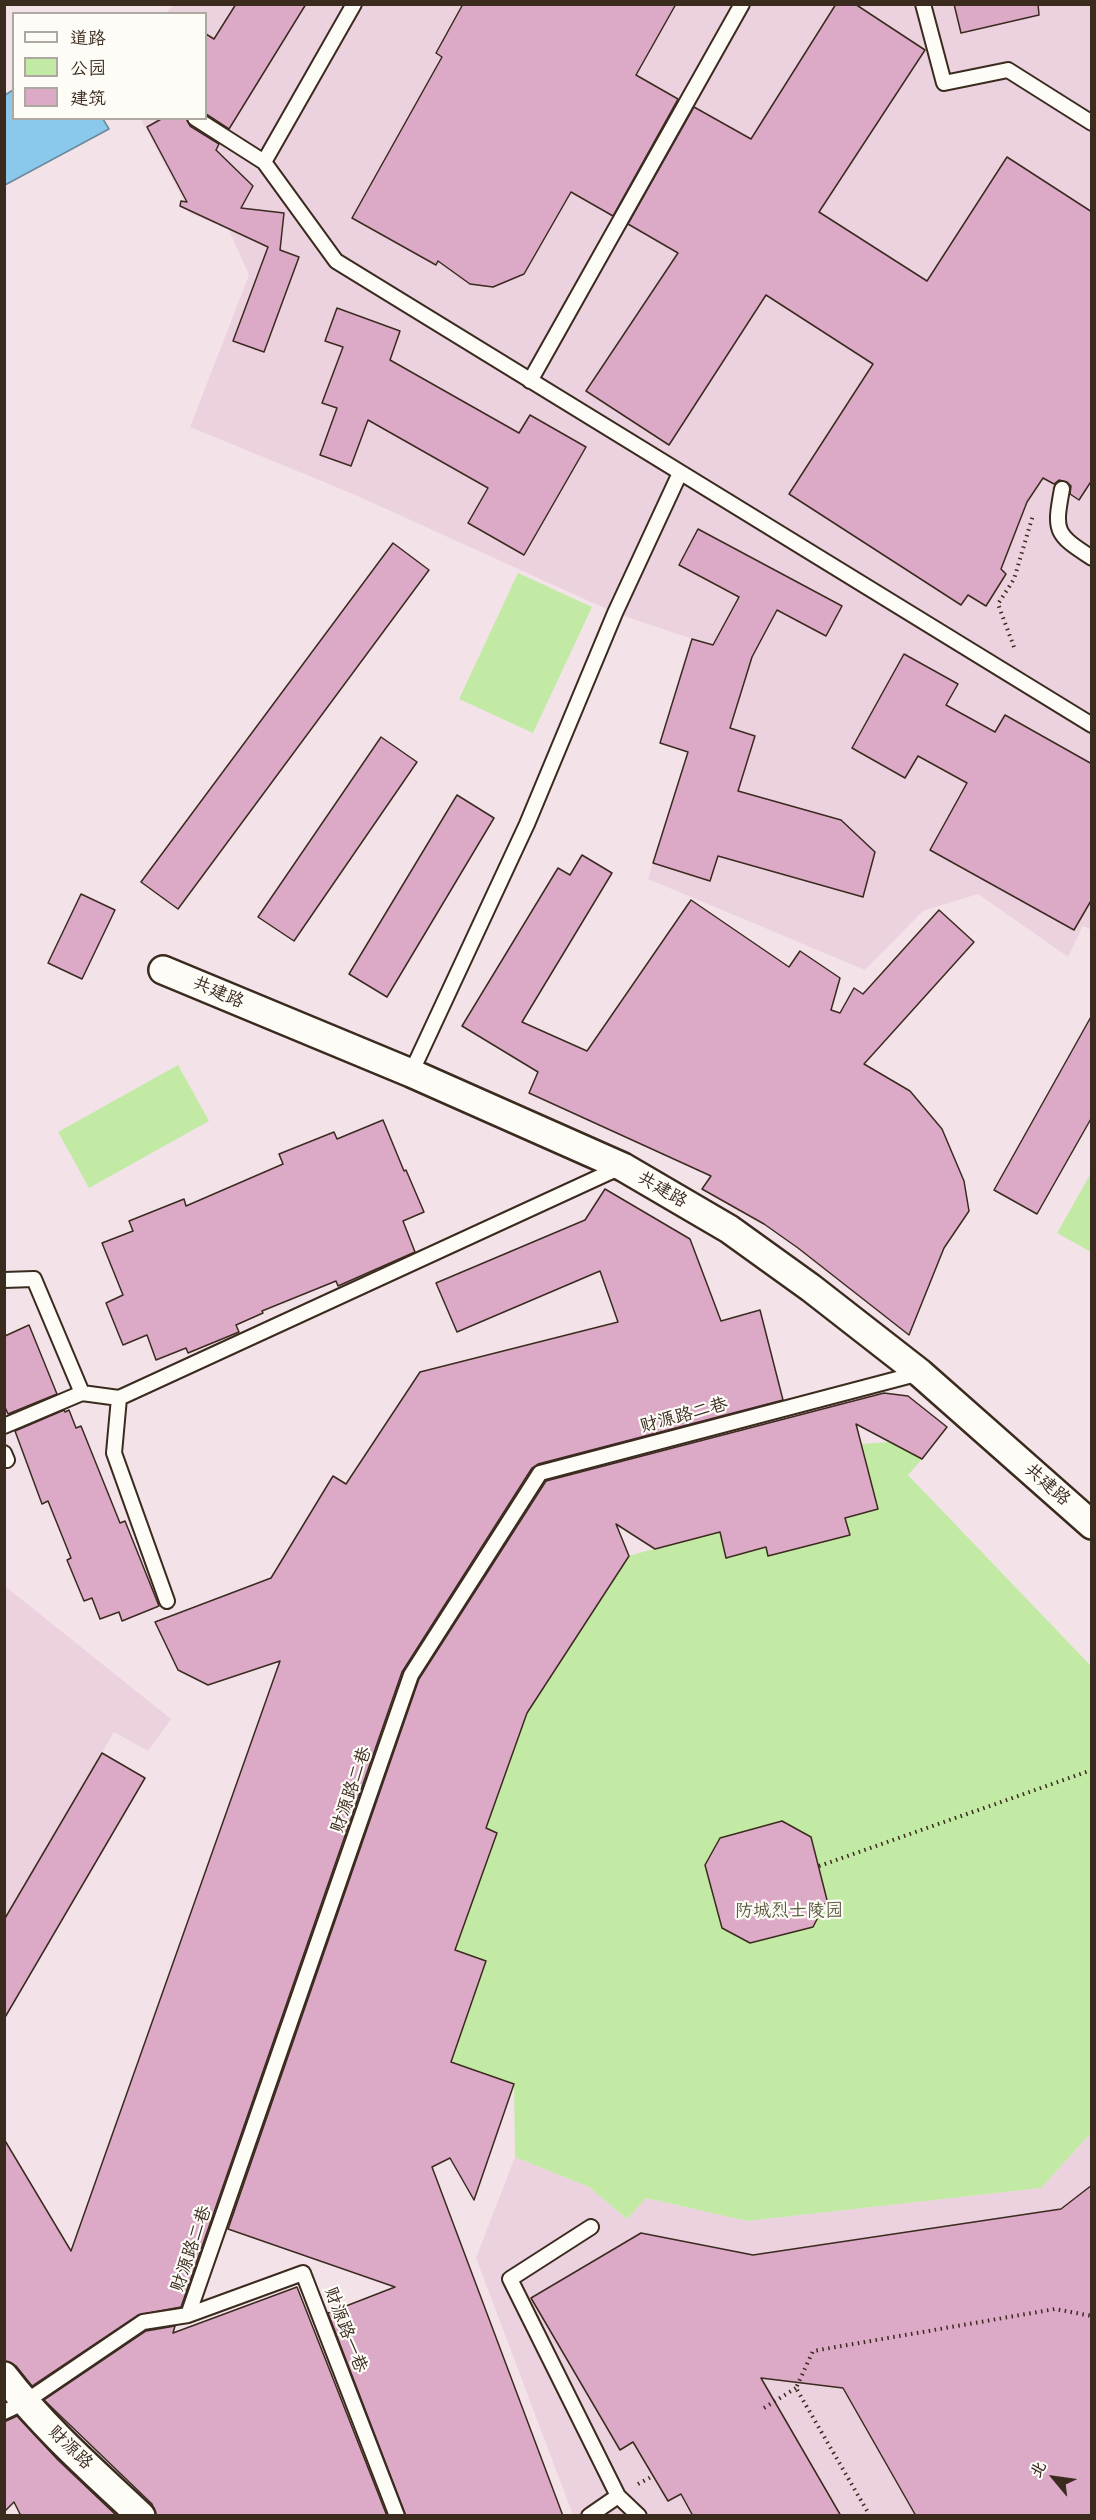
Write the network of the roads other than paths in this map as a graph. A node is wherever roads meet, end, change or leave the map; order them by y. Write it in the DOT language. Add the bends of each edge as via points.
graph roads {
  1 [pos="354,4"];
  2 [pos="742,4"];
  3 [pos="923,4"];
  4 [pos="198,120"];
  5 [pos="1092,123"];
  6 [pos="264,162"];
  7 [pos="530,381"];
  8 [pos="680,473"];
  9 [pos="1062,489"];
  10 [pos="1092,558"];
  11 [pos="1092,725"];
  12 [pos="163,970"];
  13 [pos="411,1074"];
  14 [pos="623,1167"];
  15 [pos="4,1280"];
  16 [pos="920,1373"];
  17 [pos="82,1393"];
  18 [pos="119,1398"];
  19 [pos="4,1426"];
  20 [pos="4,1453"];
  21 [pos="4,1460"];
  22 [pos="1092,1525"];
  23 [pos="167,1601"];
  24 [pos="591,2227"];
  25 [pos="188,2315"];
  26 [pos="4,2376"];
  27 [pos="15,2407"];
  28 [pos="618,2496"];
  29 [pos="141,2516"];
  30 [pos="397,2516"];
  31 [pos="589,2516"];
  32 [pos="639,2516"];
  1 -- 6 [label="lane"];
  2 -- 7 [label="lane"];
  3 -- 5 [label="lane" via="944,83 1008,70"];
  4 -- 6 [label="lane"];
  6 -- 7 [label="lane" via="336,261"];
  7 -- 8 [label="lane"];
  8 -- 11 [label="lane"];
  8 -- 13 [label="lane" via="615,613 527,824"];
  9 -- 10 [label="lane" via="1056,518 1060,532"];
  12 -- 13 [label="street, 共建路"];
  13 -- 14 [label="street, 共建路"];
  14 -- 16 [label="street, 共建路" via="729,1229"];
  14 -- 18 [label="lane"];
  15 -- 17 [label="lane" via="34,1279"];
  16 -- 22 [label="street, 共建路"];
  16 -- 25 [label="lane, 财源路二巷" via="540,1473 411,1675"];
  17 -- 18 [label="lane"];
  17 -- 19 [label="lane"];
  18 -- 23 [label="lane" via="114,1453"];
  20 -- 21 [label="lane"];
  24 -- 28 [label="lane" via="510,2279"];
  25 -- 27 [label="lane, 财源路二巷" via="143,2322"];
  25 -- 30 [label="lane, 财源路一巷" via="303,2273"];
  26 -- 27 [label="street, 财源路"];
  27 -- 29 [label="street, 财源路" via="60,2441"];
  28 -- 31 [label="lane"];
  28 -- 32 [label="lane"];
}
